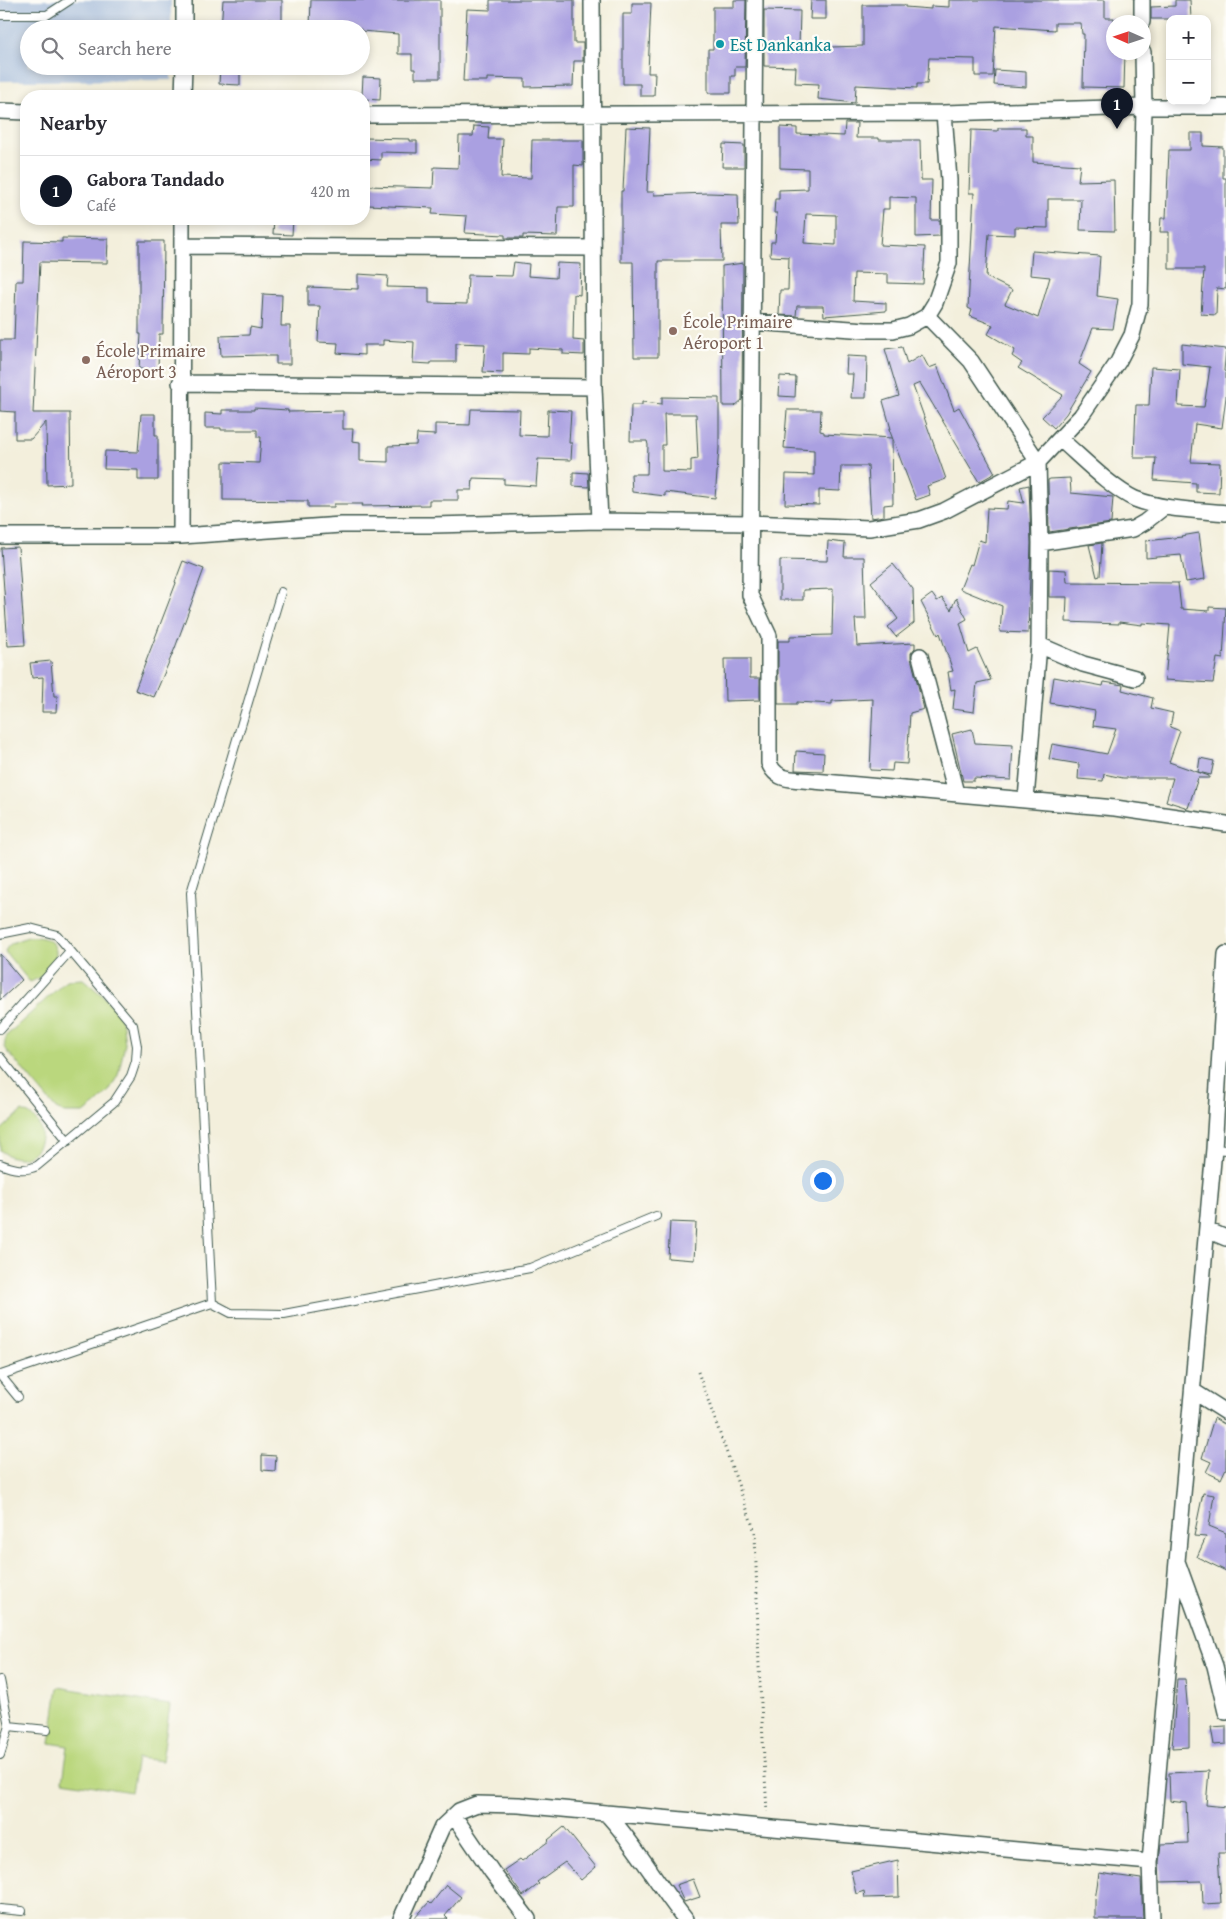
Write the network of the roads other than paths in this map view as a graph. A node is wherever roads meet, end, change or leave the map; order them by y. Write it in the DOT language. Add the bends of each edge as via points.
graph roads {
  1 [pos="70,0"];
  2 [pos="184,0"];
  3 [pos="592,0"];
  4 [pos="755,0"];
  5 [pos="1142,0"];
  6 [pos="0,15"];
  7 [pos="1142,15"];
  8 [pos="184,20"];
  9 [pos="1143,60"];
  10 [pos="184,75"];
  11 [pos="183,90"];
  12 [pos="1144,107"];
  13 [pos="1226,107"];
  14 [pos="0,111"];
  15 [pos="20,112"];
  16 [pos="754,114"];
  17 [pos="944,114"];
  18 [pos="370,115"];
  19 [pos="593,115"];
  20 [pos="182,225"];
  21 [pos="182,246"];
  22 [pos="593,248"];
  23 [pos="927,316"];
  24 [pos="752,322"];
  25 [pos="180,383"];
  26 [pos="594,387"];
  27 [pos="1060,440"];
  28 [pos="1038,462"];
  29 [pos="1164,506"];
  30 [pos="1226,512"];
  31 [pos="600,521"];
  32 [pos="750,523"];
  33 [pos="0,536"];
  34 [pos="181,536"];
  35 [pos="1040,543"];
  36 [pos="281,592"];
  37 [pos="1039,645"];
  38 [pos="920,656"];
  39 [pos="1134,678"];
  40 [pos="956,793"];
  41 [pos="1026,799"];
  42 [pos="1226,824"];
  43 [pos="0,934"];
  44 [pos="70,951"];
  45 [pos="1226,954"];
  46 [pos="0,1029"];
  47 [pos="0,1058"];
  48 [pos="68,1141"];
  49 [pos="1220,1149"];
  50 [pos="0,1164"];
  51 [pos="656,1216"];
  52 [pos="1207,1230"];
  53 [pos="1226,1238"];
  54 [pos="212,1303"];
  55 [pos="0,1375"];
  56 [pos="1193,1391"];
  57 [pos="18,1397"];
  58 [pos="1226,1412"];
  59 [pos="1176,1560"];
  60 [pos="1221,1668"];
  61 [pos="0,1680"];
  62 [pos="1226,1712"];
  63 [pos="9,1726"];
  64 [pos="47,1730"];
  65 [pos="0,1755"];
  66 [pos="606,1813"];
  67 [pos="454,1816"];
  68 [pos="1150,1862"];
  69 [pos="0,1909"];
  70 [pos="22,1911"];
  71 [pos="401,1919"];
  72 [pos="528,1919"];
  73 [pos="685,1919"];
  74 [pos="1152,1919"];
  1 -- 6 [label="lane" via="47,15"];
  2 -- 8 [label="street"];
  3 -- 19 [label="street"];
  4 -- 16 [label="street"];
  5 -- 7 [label="street"];
  9 -- 12 [label="street"];
  10 -- 11 [label="street"];
  12 -- 13 [label="street"];
  12 -- 17 [label="street"];
  12 -- 27 [label="street" via="1140,304 1132,335 1118,362 1081,416"];
  14 -- 15 [label="street"];
  16 -- 17 [label="street"];
  16 -- 19 [label="street"];
  16 -- 24 [label="street"];
  17 -- 23 [label="street" via="949,180 948,263 935,303"];
  18 -- 19 [label="street"];
  19 -- 22 [label="street"];
  20 -- 21 [label="street"];
  21 -- 22 [label="street"];
  21 -- 25 [label="street"];
  22 -- 26 [label="street"];
  23 -- 24 [label="street" via="893,330"];
  23 -- 28 [label="street" via="971,361"];
  24 -- 32 [label="street"];
  25 -- 26 [label="street"];
  25 -- 34 [label="street"];
  26 -- 31 [label="street"];
  27 -- 28 [label="street"];
  27 -- 29 [label="street" via="1120,490 1135,499"];
  28 -- 32 [label="street" via="944,511 919,520 869,528"];
  28 -- 35 [label="street"];
  29 -- 30 [label="street"];
  29 -- 35 [label="street" via="1133,529"];
  31 -- 32 [label="street"];
  31 -- 34 [label="street" via="341,525"];
  32 -- 40 [label="street" via="750,595 769,636 769,762 772,769 778,775 791,779"];
  33 -- 34 [label="street"];
  35 -- 37 [label="street"];
  36 -- 54 [label="lane" via="191,892"];
  37 -- 39 [label="street" via="1083,664"];
  37 -- 41 [label="street"];
  38 -- 40 [label="street"];
  40 -- 41 [label="street"];
  41 -- 42 [label="street"];
  43 -- 44 [label="lane" via="30,928 57,935"];
  44 -- 46 [label="lane"];
  44 -- 48 [label="lane" via="133,1024 137,1046 131,1076 114,1102"];
  45 -- 49 [label="street"];
  47 -- 48 [label="lane"];
  48 -- 50 [label="lane" via="38,1166 28,1170"];
  49 -- 52 [label="street"];
  51 -- 54 [label="lane" via="530,1268 284,1314 231,1313"];
  52 -- 53 [label="street"];
  52 -- 56 [label="street"];
  54 -- 55 [label="lane"];
  55 -- 57 [label="lane"];
  56 -- 58 [label="street"];
  56 -- 59 [label="street"];
  59 -- 60 [label="street"];
  59 -- 68 [label="street"];
  60 -- 62 [label="street"];
  61 -- 63 [label="lane"];
  63 -- 64 [label="lane"];
  63 -- 65 [label="lane"];
  66 -- 67 [label="street" via="477,1804 459,1810"];
  66 -- 68 [label="street"];
  66 -- 73 [label="street" via="624,1832"];
  67 -- 71 [label="street" via="442,1827"];
  67 -- 72 [label="street"];
  68 -- 74 [label="street"];
  69 -- 70 [label="lane"];
}
